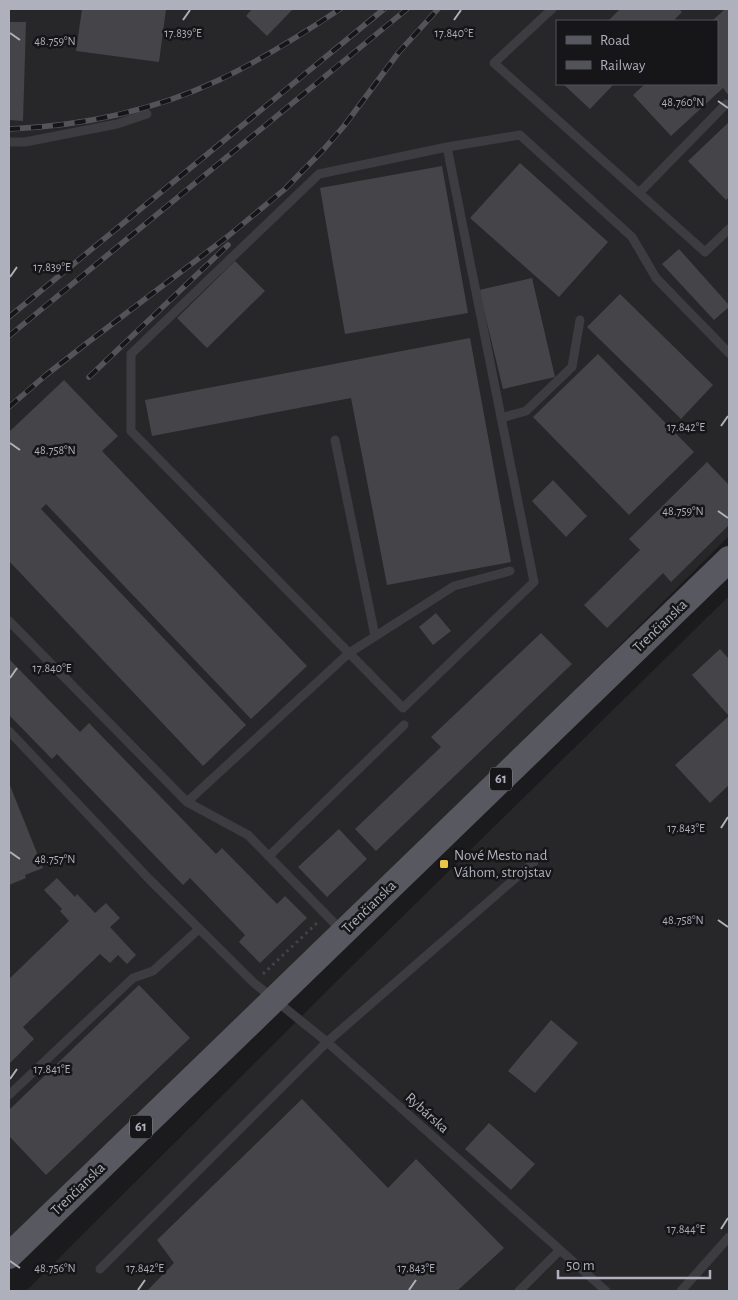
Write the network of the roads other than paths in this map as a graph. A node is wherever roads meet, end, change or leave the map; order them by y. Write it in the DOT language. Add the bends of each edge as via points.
graph roads {
  1 [pos="552,9"];
  2 [pos="726,104"];
  3 [pos="147,114"];
  4 [pos="9,142"];
  5 [pos="447,147"];
  6 [pos="639,193"];
  7 [pos="729,229"];
  8 [pos="580,320"];
  9 [pos="729,353"];
  10 [pos="501,418"];
  11 [pos="335,440"];
  12 [pos="729,559"];
  13 [pos="510,571"];
  14 [pos="9,620"];
  15 [pos="376,636"];
  16 [pos="348,653"];
  17 [pos="404,725"];
  18 [pos="9,731"];
  19 [pos="187,802"];
  20 [pos="269,856"];
  21 [pos="534,862"];
  22 [pos="199,929"];
  23 [pos="343,932"];
  24 [pos="274,999"];
  25 [pos="327,1042"];
  26 [pos="9,1095"];
  27 [pos="729,1237"];
  28 [pos="559,1251"];
  29 [pos="9,1256"];
  30 [pos="100,1269"];
  31 [pos="519,1291"];
  32 [pos="606,1291"];
  33 [pos="682,1291"];
  1 -- 6 [label="lane" via="494,63"];
  2 -- 6 [label="lane"];
  3 -- 4 [label="lane" via="117,124 25,142"];
  5 -- 9 [label="lane" via="520,135 632,237 656,278"];
  5 -- 10 [label="lane"];
  5 -- 16 [label="lane" via="319,174 131,354 131,431"];
  6 -- 7 [label="lane" via="705,252"];
  8 -- 10 [label="lane" via="572,367 526,411"];
  10 -- 16 [label="lane" via="534,582 403,708"];
  11 -- 15 [label="lane"];
  12 -- 23 [label="main road, Trenčianska / 61"];
  13 -- 15 [label="lane" via="454,586"];
  14 -- 19 [label="lane"];
  15 -- 16 [label="lane"];
  16 -- 19 [label="lane"];
  17 -- 20 [label="lane"];
  18 -- 22 [label="lane, Rybárska"];
  19 -- 20 [label="lane" via="248,835"];
  20 -- 23 [label="lane"];
  21 -- 25 [label="lane"];
  22 -- 24 [label="lane, Rybárska"];
  22 -- 26 [label="lane" via="153,971 133,978"];
  23 -- 24 [label="main road, Trenčianska / 61"];
  24 -- 25 [label="lane, Rybárska"];
  24 -- 29 [label="main road, Trenčianska / 61"];
  25 -- 28 [label="lane, Rybárska"];
  25 -- 30 [label="lane"];
  27 -- 33 [label="lane"];
  28 -- 31 [label="lane"];
  28 -- 32 [label="lane, Rybárska"];
}
